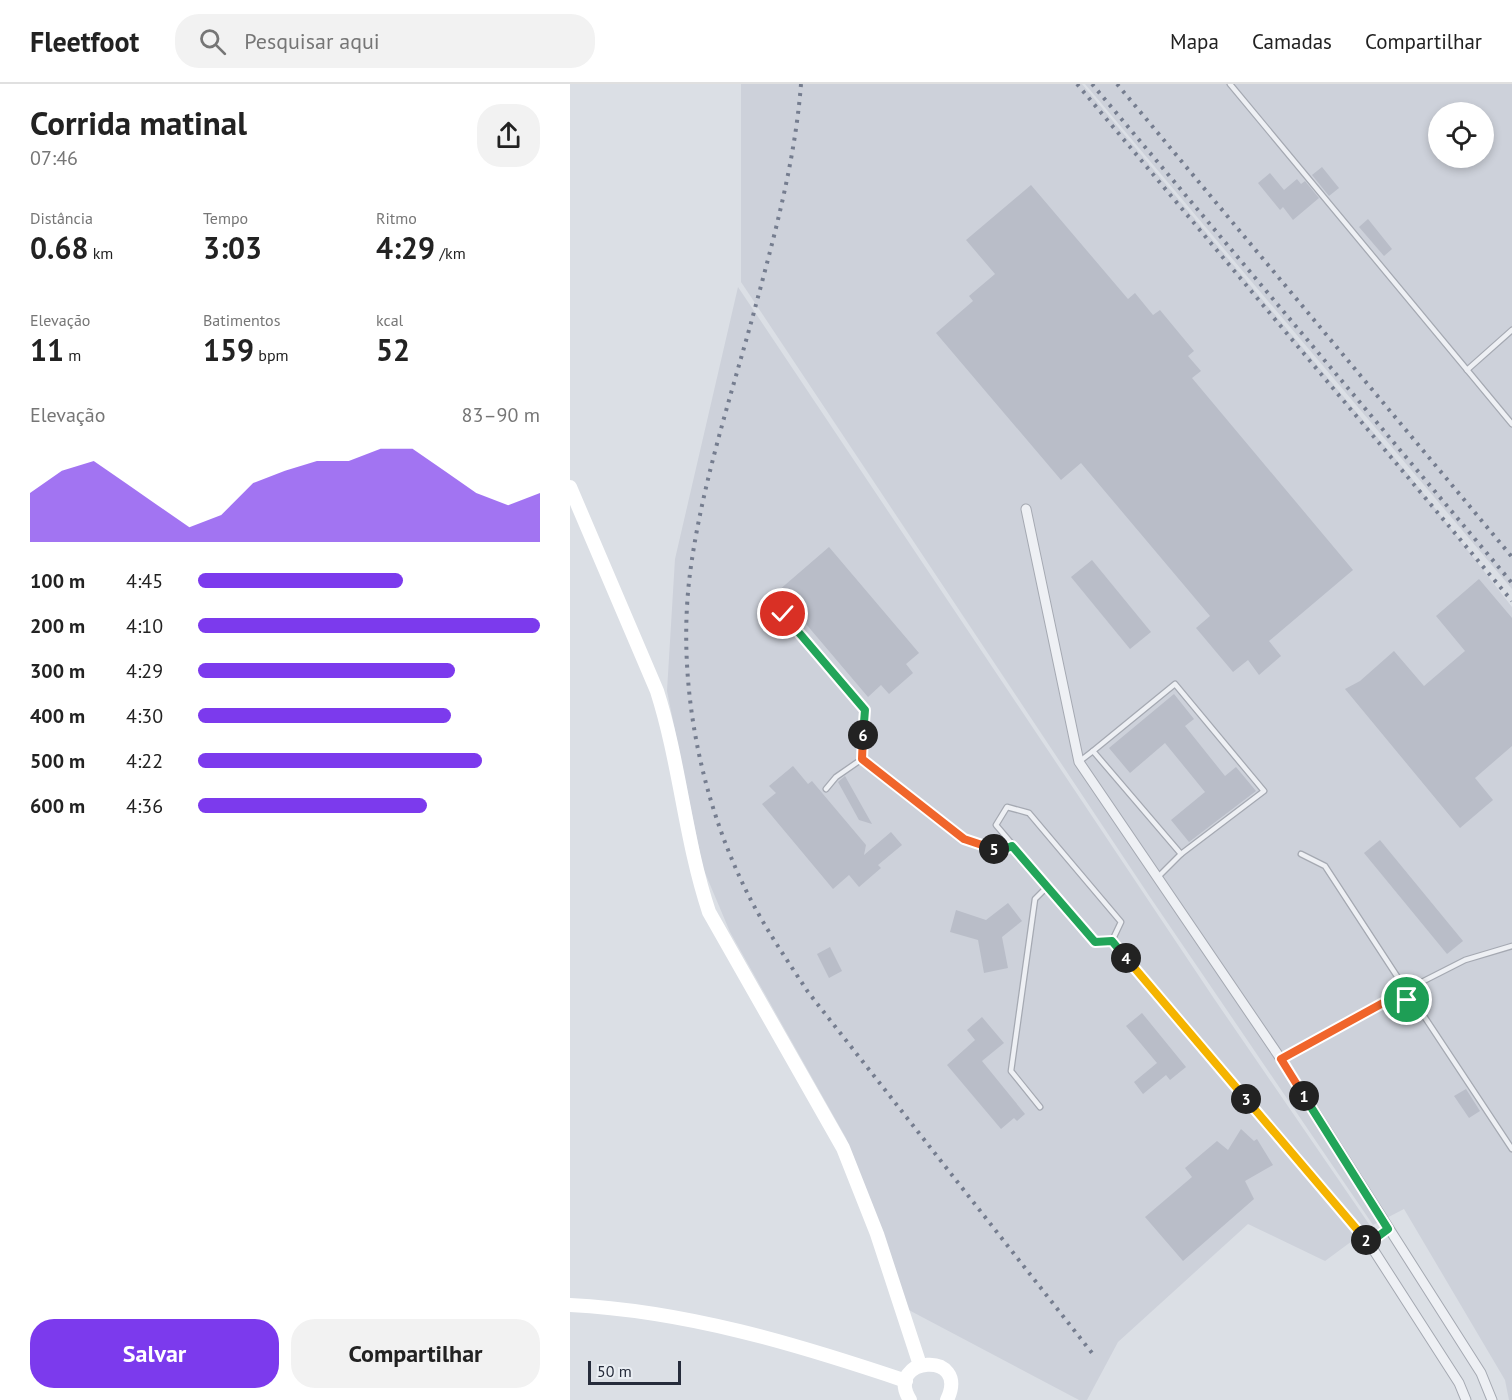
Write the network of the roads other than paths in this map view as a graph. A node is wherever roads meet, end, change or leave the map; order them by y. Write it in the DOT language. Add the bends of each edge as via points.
graph roads {
  1 [pos="1230,84"];
  2 [pos="1512,330"];
  3 [pos="1467,370"];
  4 [pos="1512,424"];
  5 [pos="570,487"];
  6 [pos="1026,509"];
  7 [pos="783,614"];
  8 [pos="1093,751"];
  9 [pos="862,759"];
  10 [pos="1079,762"];
  11 [pos="826,789"];
  12 [pos="1012,846"];
  13 [pos="1181,854"];
  14 [pos="1301,854"];
  15 [pos="1159,876"];
  16 [pos="1047,887"];
  17 [pos="1112,941"];
  18 [pos="1512,946"];
  19 [pos="1406,990"];
  20 [pos="1407,1000"];
  21 [pos="1281,1059"];
  22 [pos="1040,1107"];
  23 [pos="1512,1149"];
  24 [pos="1388,1229"];
  25 [pos="1369,1243"];
  26 [pos="570,1305"];
  27 [pos="920,1365"];
  28 [pos="906,1381"];
  29 [pos="910,1400"];
  30 [pos="947,1400"];
  31 [pos="1466,1400"];
  32 [pos="1492,1400"];
  1 -- 3 [label="lane"];
  2 -- 3 [label="lane"];
  3 -- 4 [label="lane"];
  5 -- 27 [label="street" via="657,691 697,875 709,912 843,1148 877,1234"];
  6 -- 10 [label="street"];
  7 -- 9 [label="lane" via="865,710"];
  8 -- 10 [label="lane"];
  8 -- 13 [label="lane"];
  8 -- 13 [label="lane" via="1175,684 1264,791"];
  9 -- 11 [label="lane"];
  9 -- 12 [label="lane" via="964,839 1000,851"];
  10 -- 15 [label="street"];
  12 -- 16 [label="lane"];
  12 -- 17 [label="lane" via="996,825 1007,807 1029,813 1121,922"];
  13 -- 15 [label="lane"];
  14 -- 19 [label="lane" via="1325,866"];
  15 -- 21 [label="street"];
  16 -- 17 [label="lane" via="1095,942"];
  16 -- 22 [label="lane" via="1035,899 1011,1071"];
  17 -- 25 [label="street"];
  18 -- 19 [label="lane" via="1465,960"];
  19 -- 20 [label="lane"];
  20 -- 21 [label="lane" via="1392,998"];
  20 -- 23 [label="lane" via="1414,1001"];
  21 -- 24 [label="street"];
  24 -- 25 [label="street"];
  24 -- 32 [label="street" via="1481,1372"];
  25 -- 31 [label="street"];
  26 -- 28 [label="street" via="612,1307 729,1327"];
  27 -- 28 [label="street"];
  27 -- 30 [label="street" via="934,1364 946,1372 951,1386"];
  28 -- 29 [label="street"];
}
